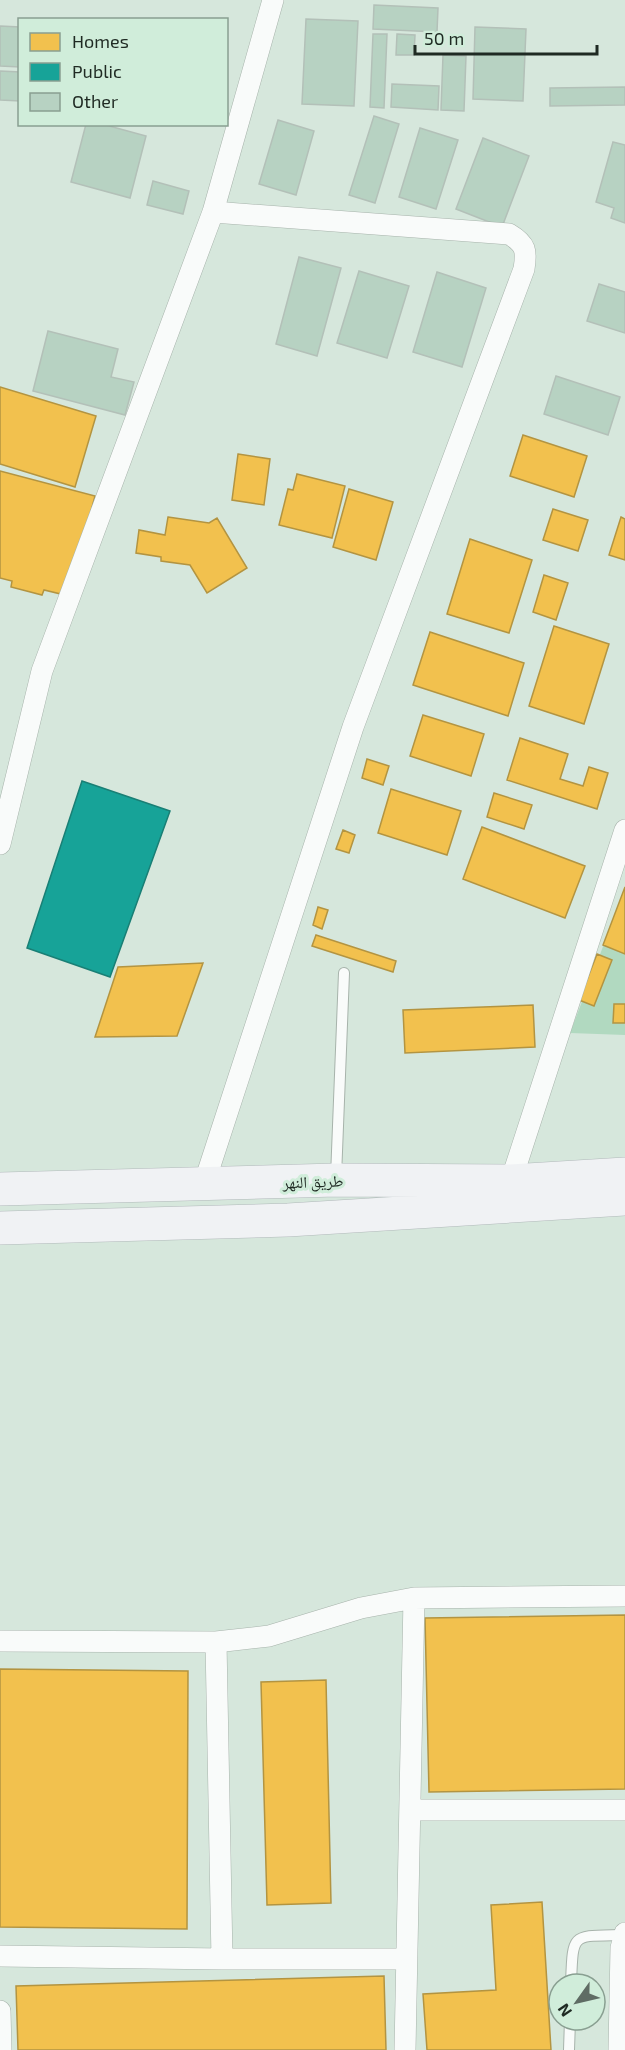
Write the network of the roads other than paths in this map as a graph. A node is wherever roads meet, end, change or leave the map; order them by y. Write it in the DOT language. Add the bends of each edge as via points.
graph roads {
  1 [pos="273,0"];
  2 [pos="213,212"];
  3 [pos="625,830"];
  4 [pos="0,844"];
  5 [pos="344,973"];
  6 [pos="625,1173"];
  7 [pos="336,1180"];
  8 [pos="204,1184"];
  9 [pos="0,1189"];
  10 [pos="517,1193"];
  11 [pos="625,1199"];
  12 [pos="0,1228"];
  13 [pos="625,1596"];
  14 [pos="414,1598"];
  15 [pos="0,1641"];
  16 [pos="216,1642"];
  17 [pos="412,1810"];
  18 [pos="625,1810"];
  19 [pos="624,1934"];
  20 [pos="0,1956"];
  21 [pos="222,1959"];
  22 [pos="406,1959"];
  23 [pos="571,1972"];
  24 [pos="0,2011"];
  25 [pos="569,2032"];
  26 [pos="1,2050"];
  27 [pos="405,2050"];
  28 [pos="568,2050"];
  29 [pos="619,2050"];
  1 -- 2 [label="street"];
  2 -- 4 [label="street" via="42,671"];
  2 -- 8 [label="street" via="509,234 522,241 527,253 353,727"];
  3 -- 10 [label="street"];
  5 -- 7 [label="lane"];
  6 -- 10 [label="main road, طريق النهر"];
  7 -- 8 [label="main road, طريق النهر"];
  7 -- 10 [label="main road, طريق النهر"];
  8 -- 9 [label="main road, طريق النهر"];
  10 -- 11 [label="main road"];
  10 -- 12 [label="main road, طريق النهر" via="298,1219"];
  13 -- 14 [label="street"];
  14 -- 16 [label="street" via="361,1608 269,1636"];
  14 -- 17 [label="street"];
  15 -- 16 [label="street"];
  16 -- 21 [label="street"];
  17 -- 18 [label="street"];
  17 -- 22 [label="street"];
  19 -- 23 [label="lane" via="577,1939 572,1946"];
  19 -- 29 [label="street"];
  20 -- 21 [label="street"];
  21 -- 22 [label="street"];
  22 -- 27 [label="street"];
  24 -- 26 [label="street"];
  25 -- 28 [label="lane"];
}
